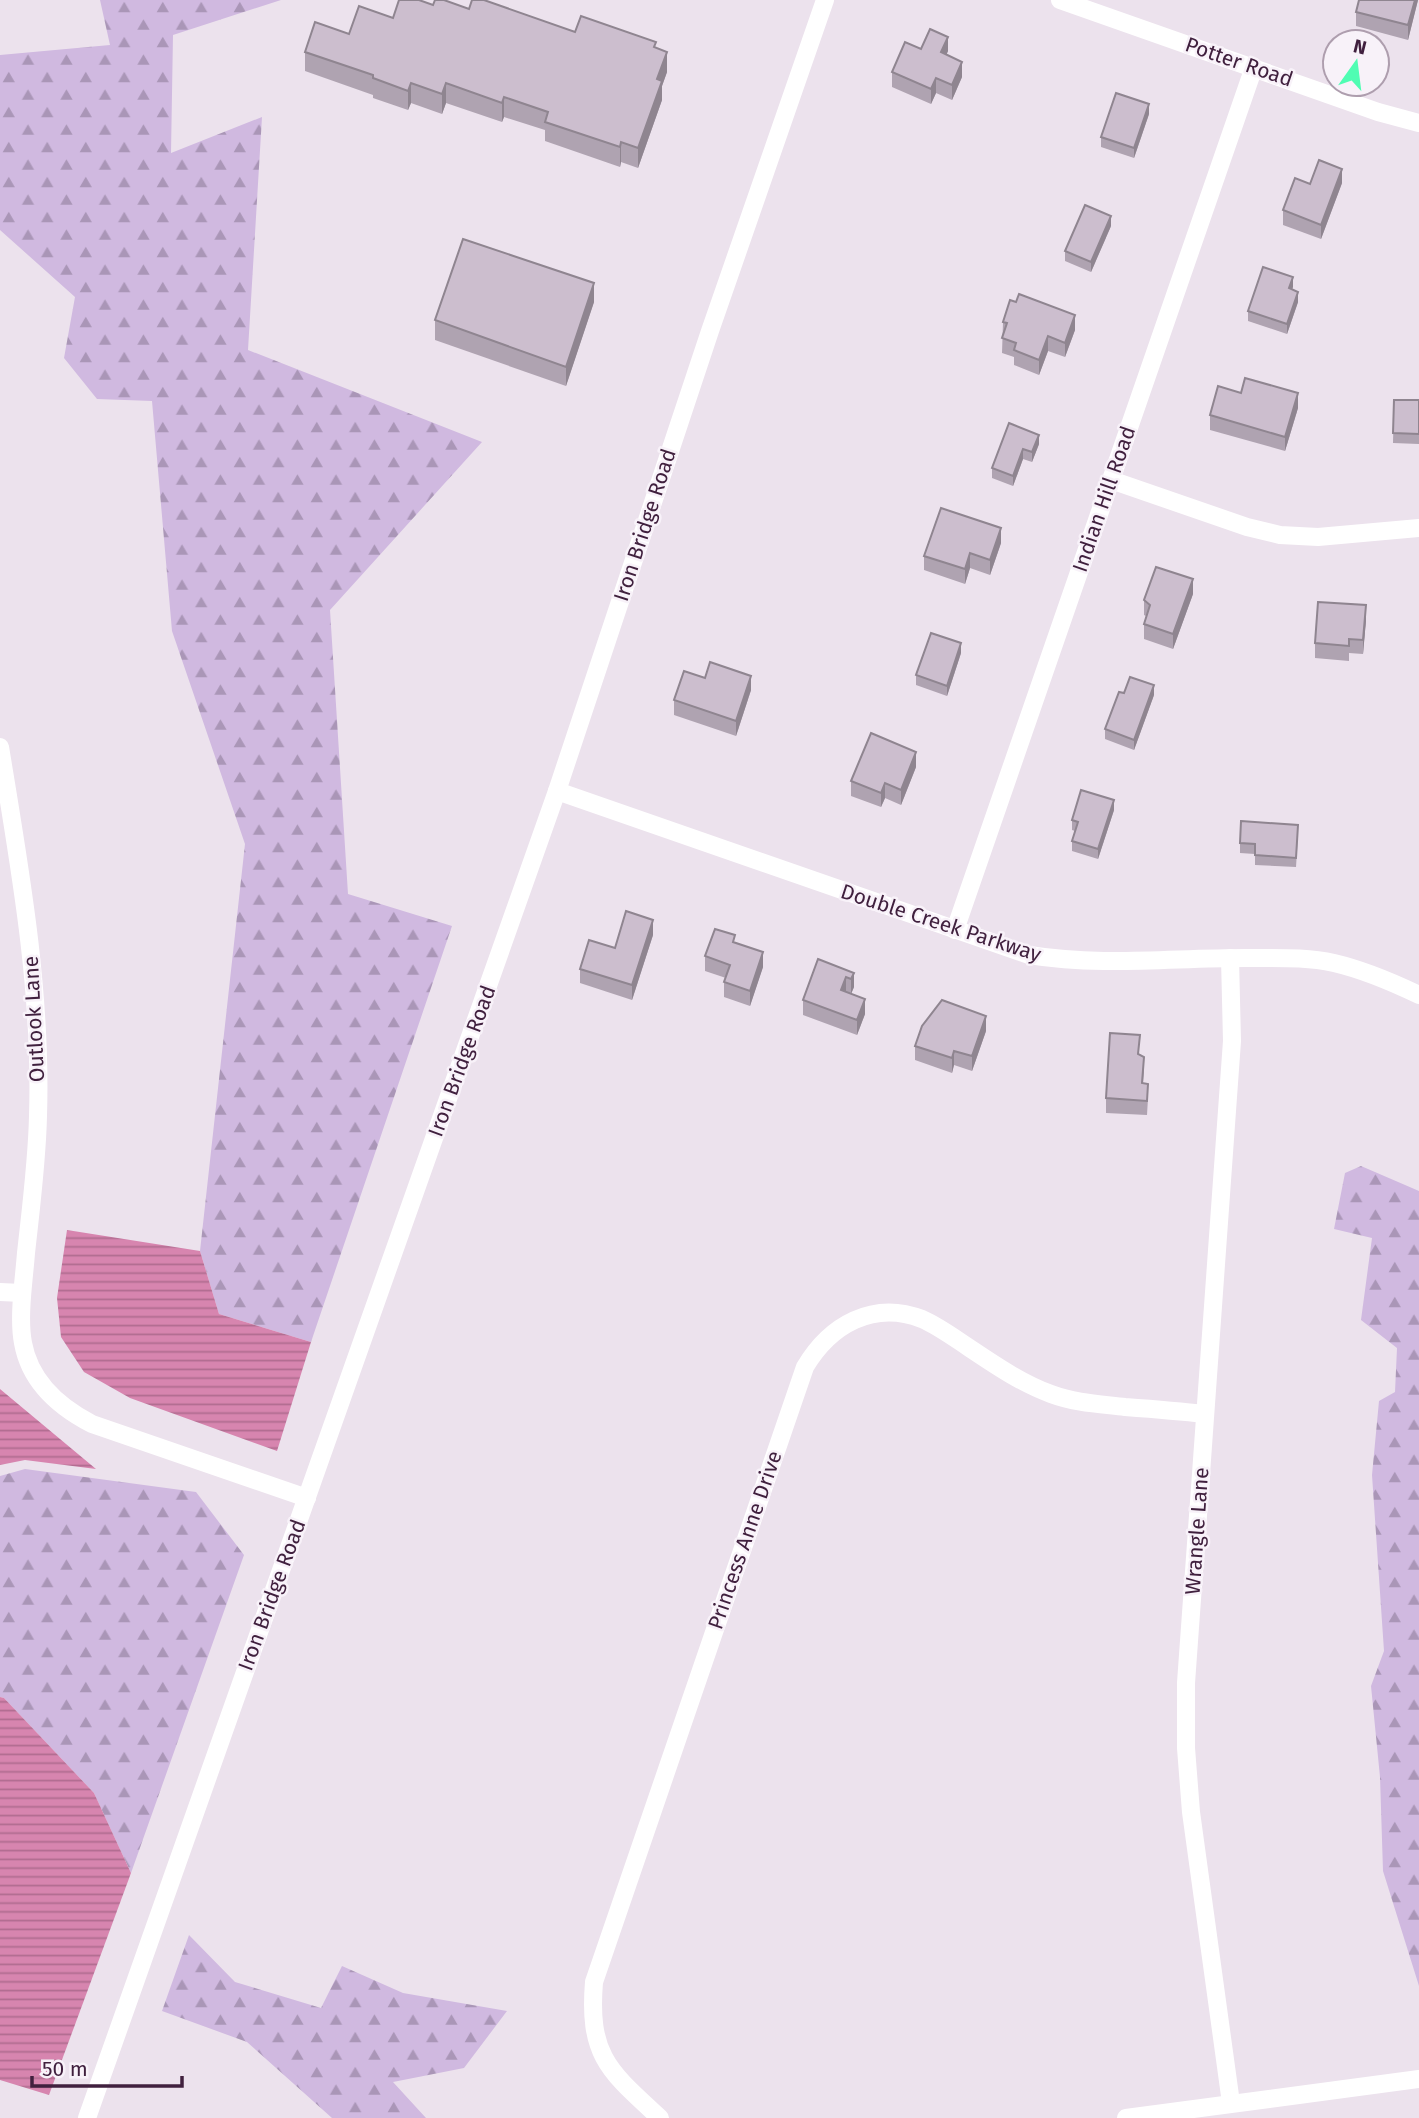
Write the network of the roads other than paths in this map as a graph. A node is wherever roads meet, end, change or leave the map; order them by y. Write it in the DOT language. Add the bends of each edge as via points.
graph roads {
  1 [pos="825,0"];
  2 [pos="1060,0"];
  3 [pos="1254,67"];
  4 [pos="1419,123"];
  5 [pos="1111,480"];
  6 [pos="1419,528"];
  7 [pos="0,747"];
  8 [pos="557,791"];
  9 [pos="955,930"];
  10 [pos="1230,958"];
  11 [pos="1419,995"];
  12 [pos="0,1292"];
  13 [pos="22,1293"];
  14 [pos="1205,1414"];
  15 [pos="307,1498"];
  16 [pos="1419,2079"];
  17 [pos="1231,2103"];
  18 [pos="87,2118"];
  19 [pos="660,2118"];
  20 [pos="1126,2118"];
  1 -- 8 [label="street, Iron Bridge Road"];
  2 -- 3 [label="street, Potter Road"];
  3 -- 4 [label="street, Potter Road"];
  3 -- 5 [label="street, Indian Hill Road"];
  5 -- 6 [label="street" via="1280,535 1318,537"];
  5 -- 9 [label="street, Indian Hill Road"];
  7 -- 13 [label="street, Outlook Lane" via="37,1019 34,1185"];
  8 -- 9 [label="street, Double Creek Parkway"];
  8 -- 15 [label="street, Iron Bridge Road"];
  9 -- 10 [label="street, Double Creek Parkway" via="1058,960"];
  10 -- 11 [label="street, Double Creek Parkway" via="1305,958 1333,963"];
  10 -- 14 [label="street, Wrangle Lane" via="1232,1041"];
  12 -- 13 [label="street"];
  13 -- 15 [label="street, Outlook Lane" via="22,1341 28,1362 52,1398 70,1413 121,1436"];
  14 -- 17 [label="street, Wrangle Lane" via="1185,1748"];
  14 -- 19 [label="street, Princess Anne Drive" via="1091,1404 1054,1395 1010,1375 935,1325 900,1314 882,1313 847,1323 814,1351 594,1982 591,2012 601,2053 618,2078"];
  15 -- 18 [label="street, Iron Bridge Road"];
  16 -- 17 [label="street"];
  17 -- 20 [label="street"];
}
